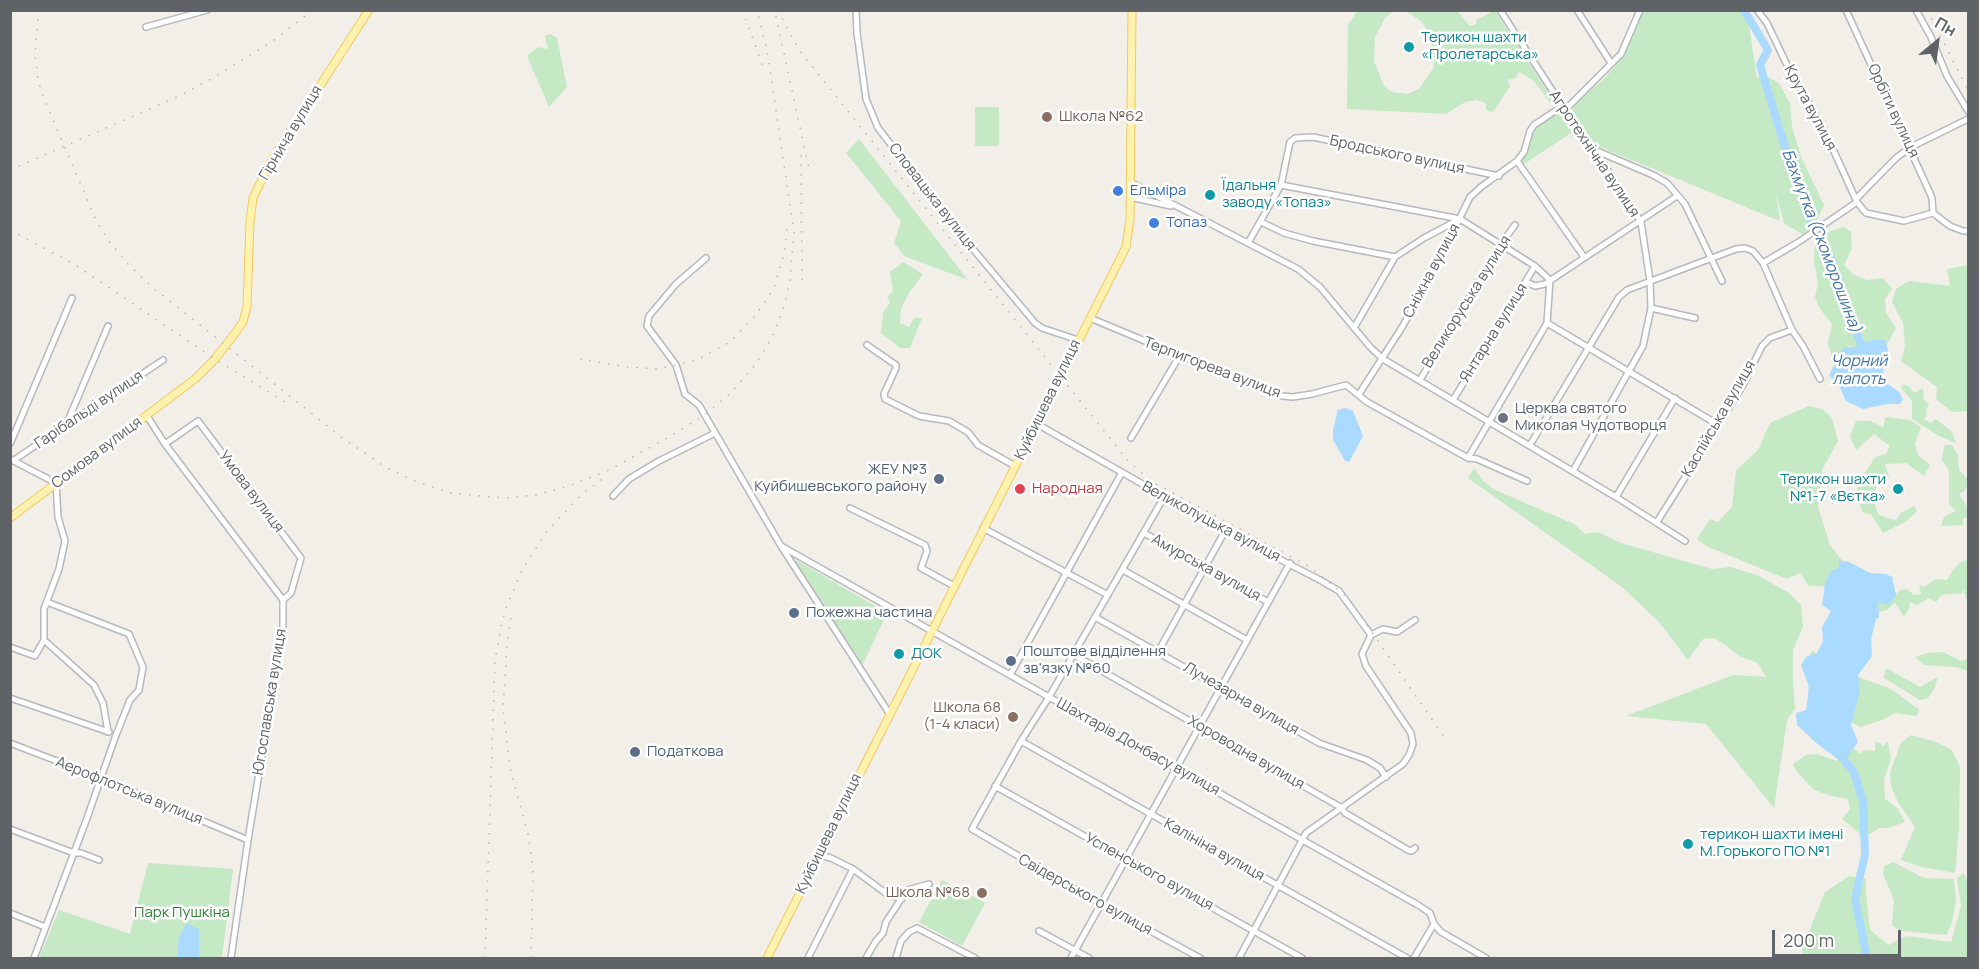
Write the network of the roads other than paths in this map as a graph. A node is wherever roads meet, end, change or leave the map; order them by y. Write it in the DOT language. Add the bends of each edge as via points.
graph roads {
  1 [pos="207,10"];
  2 [pos="369,10"];
  3 [pos="856,10"];
  4 [pos="1132,10"];
  5 [pos="1500,10"];
  6 [pos="1577,10"];
  7 [pos="1640,10"];
  8 [pos="1757,10"];
  9 [pos="1846,10"];
  10 [pos="1916,10"];
  11 [pos="146,27"];
  12 [pos="1611,63"];
  13 [pos="1563,108"];
  14 [pos="1968,111"];
  15 [pos="1968,119"];
  16 [pos="1911,147"];
  17 [pos="1595,151"];
  18 [pos="1517,161"];
  19 [pos="1499,176"];
  20 [pos="1130,182"];
  21 [pos="1281,184"];
  22 [pos="1677,196"];
  23 [pos="1130,197"];
  24 [pos="1857,200"];
  25 [pos="1178,208"];
  26 [pos="1933,213"];
  27 [pos="1460,219"];
  28 [pos="1261,222"];
  29 [pos="1641,222"];
  30 [pos="1515,225"];
  31 [pos="1968,231"];
  32 [pos="1248,243"];
  33 [pos="1501,244"];
  34 [pos="1395,257"];
  35 [pos="1584,257"];
  36 [pos="706,258"];
  37 [pos="1711,258"];
  38 [pos="1763,265"];
  39 [pos="1535,266"];
  40 [pos="1550,280"];
  41 [pos="1650,281"];
  42 [pos="1722,281"];
  43 [pos="1526,282"];
  44 [pos="72,298"];
  45 [pos="1651,308"];
  46 [pos="1090,318"];
  47 [pos="1695,318"];
  48 [pos="1547,323"];
  49 [pos="108,326"];
  50 [pos="1354,327"];
  51 [pos="1792,330"];
  52 [pos="1078,340"];
  53 [pos="867,345"];
  54 [pos="1589,347"];
  55 [pos="1180,355"];
  56 [pos="1383,359"];
  57 [pos="163,360"];
  58 [pos="1630,371"];
  59 [pos="1820,379"];
  60 [pos="1420,380"];
  61 [pos="183,388"];
  62 [pos="1359,394"];
  63 [pos="1675,398"];
  64 [pos="1453,400"];
  65 [pos="147,416"];
  66 [pos="1489,421"];
  67 [pos="66,424"];
  68 [pos="1037,424"];
  69 [pos="1718,424"];
  70 [pos="715,433"];
  71 [pos="1131,438"];
  72 [pos="10,444"];
  73 [pos="165,444"];
  74 [pos="1530,445"];
  75 [pos="1468,458"];
  76 [pos="12,459"];
  77 [pos="1015,466"];
  78 [pos="1573,471"];
  79 [pos="1121,474"];
  80 [pos="1527,481"];
  81 [pos="56,483"];
  82 [pos="613,496"];
  83 [pos="1164,497"];
  84 [pos="1616,497"];
  85 [pos="850,508"];
  86 [pos="10,518"];
  87 [pos="1657,522"];
  88 [pos="983,528"];
  89 [pos="1225,531"];
  90 [pos="1144,533"];
  91 [pos="1685,542"];
  92 [pos="781,546"];
  93 [pos="1290,563"];
  94 [pos="1205,568"];
  95 [pos="1123,570"];
  96 [pos="1066,572"];
  97 [pos="954,586"];
  98 [pos="1108,595"];
  99 [pos="283,600"];
  100 [pos="46,602"];
  101 [pos="1268,602"];
  102 [pos="1184,604"];
  103 [pos="1095,617"];
  104 [pos="1415,620"];
  105 [pos="931,631"];
  106 [pos="1371,635"];
  107 [pos="44,640"];
  108 [pos="1247,640"];
  109 [pos="10,647"];
  110 [pos="1158,652"];
  111 [pos="1074,655"];
  112 [pos="1010,675"];
  113 [pos="1221,687"];
  114 [pos="1049,697"];
  115 [pos="10,698"];
  116 [pos="889,713"];
  117 [pos="1199,726"];
  118 [pos="108,732"];
  119 [pos="116,735"];
  120 [pos="1021,741"];
  121 [pos="10,743"];
  122 [pos="1175,768"];
  123 [pos="1386,777"];
  124 [pos="101,778"];
  125 [pos="995,786"];
  126 [pos="1342,807"];
  127 [pos="1150,814"];
  128 [pos="10,829"];
  129 [pos="248,840"];
  130 [pos="1303,840"];
  131 [pos="1415,848"];
  132 [pos="74,853"];
  133 [pos="818,855"];
  134 [pos="1125,859"];
  135 [pos="99,860"];
  136 [pos="852,869"];
  137 [pos="929,884"];
  138 [pos="1278,886"];
  139 [pos="902,898"];
  140 [pos="1101,904"];
  141 [pos="10,914"];
  142 [pos="1434,924"];
  143 [pos="45,927"];
  144 [pos="1039,931"];
  145 [pos="1254,931"];
  146 [pos="1075,951"];
  147 [pos="34,958"];
  148 [pos="231,958"];
  149 [pos="767,958"];
  150 [pos="808,958"];
  151 [pos="866,958"];
  152 [pos="896,958"];
  153 [pos="975,958"];
  154 [pos="1071,958"];
  155 [pos="1089,958"];
  156 [pos="1200,958"];
  157 [pos="1239,958"];
  158 [pos="1302,958"];
  159 [pos="1407,958"];
  160 [pos="1414,958"];
  161 [pos="1486,958"];
  1 -- 11 [label="street"];
  2 -- 61 [label="main road, Гірнича вулиця" via="270,164 253,198 243,322 210,365"];
  3 -- 52 [label="street, Словацька вулиця" via="866,99 878,128 1035,323"];
  4 -- 20 [label="main road, Куйбишева вулиця"];
  5 -- 13 [label="street, Агротехнічна вулиця"];
  6 -- 12 [label="street"];
  7 -- 12 [label="street" via="1621,54"];
  8 -- 24 [label="street, Крута вулиця" via="1822,124"];
  9 -- 16 [label="street, Орбіти вулиця"];
  10 -- 14 [label="street"];
  12 -- 13 [label="street"];
  13 -- 17 [label="street, Агротехнічна вулиця"];
  13 -- 18 [label="street" via="1534,125"];
  15 -- 16 [label="street"];
  16 -- 24 [label="street"];
  16 -- 26 [label="street, Орбіти вулиця" via="1932,198"];
  17 -- 22 [label="street" via="1653,175 1667,183"];
  17 -- 29 [label="street, Агротехнічна вулиця"];
  18 -- 19 [label="street, Сніжна вулиця"];
  18 -- 35 [label="street"];
  19 -- 21 [label="street, Бродського вулиця" via="1313,136 1290,142"];
  19 -- 27 [label="street, Сніжна вулиця" via="1470,197"];
  20 -- 23 [label="main road, Куйбишева вулиця"];
  20 -- 25 [label="street"];
  21 -- 27 [label="street"];
  21 -- 28 [label="street"];
  22 -- 29 [label="street"];
  22 -- 37 [label="street" via="1685,204"];
  23 -- 25 [label="street"];
  23 -- 46 [label="main road, Куйбишева вулиця" via="1126,247"];
  24 -- 26 [label="street, Крута вулиця" via="1866,213 1900,221"];
  24 -- 38 [label="street"];
  25 -- 32 [label="street"];
  26 -- 31 [label="street" via="1950,226"];
  27 -- 33 [label="street"];
  27 -- 34 [label="street"];
  27 -- 56 [label="street, Сніжна вулиця"];
  28 -- 32 [label="street"];
  28 -- 34 [label="street" via="1313,241"];
  29 -- 35 [label="street"];
  29 -- 41 [label="street, Агротехнічна вулиця"];
  30 -- 33 [label="street, Великоруська вулиця"];
  32 -- 50 [label="street" via="1298,269 1320,287"];
  33 -- 39 [label="street"];
  33 -- 60 [label="street, Великоруська вулиця"];
  34 -- 50 [label="street"];
  35 -- 40 [label="street"];
  36 -- 70 [label="street" via="676,284 649,316 647,326 676,365 685,394 699,405"];
  37 -- 38 [label="street" via="1740,248 1753,251"];
  37 -- 41 [label="street"];
  37 -- 42 [label="street"];
  38 -- 51 [label="street"];
  39 -- 40 [label="street"];
  39 -- 43 [label="street, Янтарна вулиця"];
  40 -- 43 [label="street" via="1540,286"];
  40 -- 48 [label="street"];
  41 -- 45 [label="street, Агротехнічна вулиця"];
  41 -- 54 [label="street" via="1619,297"];
  43 -- 64 [label="street, Янтарна вулиця"];
  44 -- 72 [label="street"];
  45 -- 47 [label="street"];
  45 -- 58 [label="street, Агротехнічна вулиця" via="1643,346"];
  46 -- 52 [label="main road, Куйбишева вулиця"];
  46 -- 55 [label="street, Терпигорева вулиця"];
  48 -- 54 [label="street"];
  48 -- 66 [label="street"];
  49 -- 67 [label="street"];
  50 -- 56 [label="street"];
  51 -- 59 [label="street"];
  51 -- 69 [label="street, Каспійська вулиця" via="1770,338 1762,346"];
  52 -- 68 [label="main road, Куйбишева вулиця"];
  53 -- 77 [label="street" via="896,364 885,399 919,416 949,421 968,432 978,445"];
  54 -- 58 [label="street"];
  54 -- 74 [label="street"];
  55 -- 62 [label="street, Терпигорева вулиця" via="1282,396 1312,394 1343,384"];
  55 -- 71 [label="street"];
  56 -- 60 [label="street"];
  56 -- 62 [label="street, Сніжна вулиця"];
  57 -- 67 [label="street, Гарібальді вулиця"];
  58 -- 63 [label="street"];
  58 -- 78 [label="street, Агротехнічна вулиця"];
  60 -- 64 [label="street"];
  61 -- 65 [label="main road, Сомова вулиця"];
  62 -- 75 [label="street, Терпигорева вулиця"];
  63 -- 69 [label="street"];
  63 -- 84 [label="street"];
  64 -- 66 [label="street"];
  65 -- 73 [label="street"];
  65 -- 81 [label="main road, Сомова вулиця"];
  66 -- 74 [label="street"];
  66 -- 75 [label="street"];
  67 -- 76 [label="street, Гарібальді вулиця"];
  68 -- 77 [label="main road, Куйбишева вулиця"];
  68 -- 79 [label="street, Великолуцька вулиця"];
  69 -- 87 [label="street, Каспійська вулиця"];
  70 -- 82 [label="street" via="629,479"];
  70 -- 92 [label="street"];
  73 -- 99 [label="street"];
  73 -- 99 [label="street, Умова вулиця" via="198,421 301,558 291,593"];
  74 -- 78 [label="street"];
  75 -- 80 [label="street, Терпигорева вулиця"];
  76 -- 81 [label="street"];
  77 -- 88 [label="main road, Куйбишева вулиця"];
  78 -- 84 [label="street"];
  79 -- 83 [label="street, Великолуцька вулиця"];
  79 -- 96 [label="street"];
  81 -- 86 [label="main road, Сомова вулиця"];
  81 -- 100 [label="street" via="58,517 65,541"];
  83 -- 89 [label="street, Великолуцька вулиця"];
  83 -- 90 [label="street"];
  84 -- 87 [label="street"];
  85 -- 97 [label="street" via="925,545 921,568"];
  87 -- 91 [label="street"];
  88 -- 96 [label="street"];
  88 -- 97 [label="main road, Куйбишева вулиця"];
  89 -- 93 [label="street, Великолуцька вулиця"];
  89 -- 94 [label="street"];
  90 -- 94 [label="street, Амурська вулиця"];
  90 -- 95 [label="street"];
  92 -- 105 [label="street, Шахтарів Донбасу вулиця"];
  92 -- 116 [label="street"];
  93 -- 101 [label="street"];
  93 -- 106 [label="street, Великолуцька вулиця" via="1338,591"];
  94 -- 101 [label="street, Амурська вулиця"];
  94 -- 102 [label="street"];
  95 -- 98 [label="street"];
  95 -- 102 [label="street"];
  96 -- 98 [label="street"];
  96 -- 112 [label="street"];
  97 -- 105 [label="main road, Куйбишева вулиця"];
  98 -- 103 [label="street"];
  99 -- 129 [label="street, Югославська вулиця" via="283,628"];
  100 -- 107 [label="street"];
  100 -- 119 [label="street" via="131,636 143,668 139,690 130,700"];
  101 -- 108 [label="street"];
  102 -- 108 [label="street"];
  102 -- 110 [label="street"];
  103 -- 110 [label="street, Лучезарна вулиця"];
  103 -- 111 [label="street"];
  104 -- 106 [label="street" via="1397,632 1383,629"];
  105 -- 112 [label="street, Шахтарів Донбасу вулиця"];
  105 -- 116 [label="main road, Куйбишева вулиця"];
  106 -- 123 [label="street" via="1362,654 1366,666 1411,733 1413,744 1403,764"];
  107 -- 109 [label="street" via="35,656"];
  107 -- 118 [label="street" via="94,686 103,703"];
  108 -- 113 [label="street"];
  110 -- 113 [label="street, Лучезарна вулиця"];
  111 -- 114 [label="street"];
  111 -- 117 [label="street, Хороводна вулиця"];
  112 -- 114 [label="street, Шахтарів Донбасу вулиця"];
  113 -- 117 [label="street"];
  113 -- 123 [label="street, Лучезарна вулиця" via="1319,743 1373,764"];
  114 -- 120 [label="street"];
  114 -- 122 [label="street, Шахтарів Донбасу вулиця"];
  115 -- 118 [label="street"];
  116 -- 133 [label="main road, Куйбишева вулиця"];
  117 -- 122 [label="street"];
  117 -- 126 [label="street, Хороводна вулиця"];
  118 -- 119 [label="street"];
  119 -- 124 [label="street"];
  120 -- 125 [label="street"];
  120 -- 127 [label="street, Калініна вулиця"];
  121 -- 124 [label="street, Аерофлотська вулиця"];
  122 -- 127 [label="street"];
  122 -- 130 [label="street, Шахтарів Донбасу вулиця"];
  123 -- 126 [label="street"];
  124 -- 129 [label="street, Аерофлотська вулиця"];
  124 -- 132 [label="street"];
  125 -- 134 [label="street, Успенського вулиця"];
  125 -- 140 [label="street, Свідерського вулиця" via="972,829"];
  126 -- 130 [label="street" via="1306,833"];
  126 -- 131 [label="street, Хороводна вулиця" via="1345,813 1408,850"];
  127 -- 134 [label="street"];
  127 -- 138 [label="street, Калініна вулиця"];
  128 -- 132 [label="street"];
  129 -- 148 [label="street, Югославська вулиця"];
  130 -- 138 [label="street"];
  130 -- 142 [label="street, Шахтарів Донбасу вулиця" via="1424,909"];
  132 -- 135 [label="street"];
  132 -- 143 [label="street"];
  133 -- 136 [label="street"];
  133 -- 149 [label="main road, Куйбишева вулиця"];
  134 -- 140 [label="street"];
  134 -- 145 [label="street, Успенського вулиця"];
  136 -- 139 [label="street" via="886,894"];
  136 -- 150 [label="street"];
  137 -- 139 [label="street" via="907,890"];
  138 -- 145 [label="street"];
  138 -- 159 [label="street, Калініна вулиця"];
  139 -- 151 [label="street"];
  140 -- 146 [label="street"];
  140 -- 156 [label="street, Свідерського вулиця"];
  141 -- 143 [label="street"];
  142 -- 160 [label="street"];
  142 -- 161 [label="street, Шахтарів Донбасу вулиця"];
  143 -- 147 [label="street"];
  144 -- 146 [label="street"];
  145 -- 157 [label="street"];
  145 -- 158 [label="street, Успенського вулиця"];
  146 -- 154 [label="street"];
  146 -- 155 [label="street"];
  152 -- 153 [label="street" via="899,943 917,928"];
}
